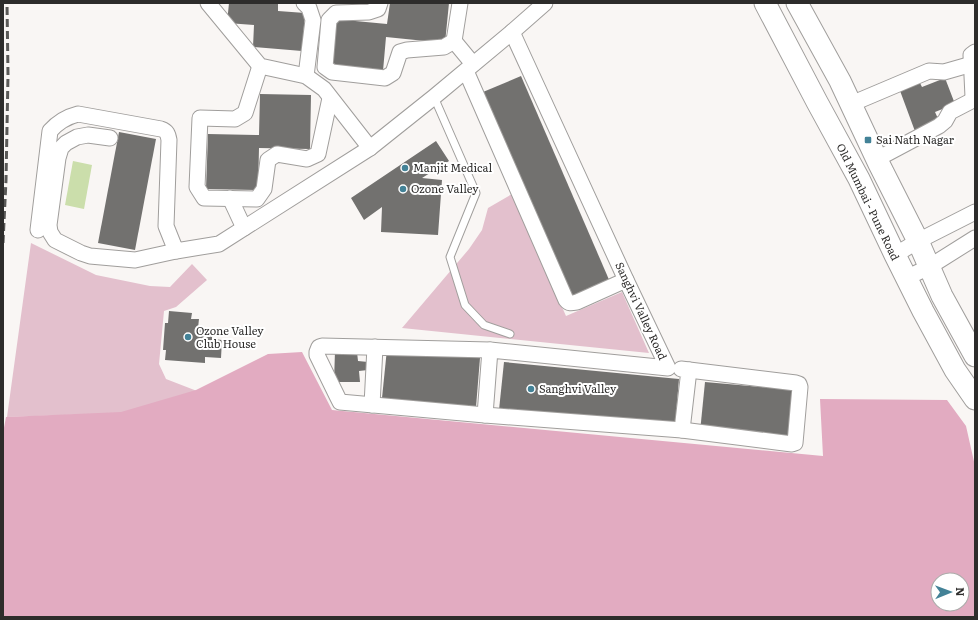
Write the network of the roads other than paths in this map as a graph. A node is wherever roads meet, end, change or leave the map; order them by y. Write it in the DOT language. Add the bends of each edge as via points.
graph roads {
  1 [pos="208,3"];
  2 [pos="304,3"];
  3 [pos="380,3"];
  4 [pos="460,3"];
  5 [pos="545,3"];
  6 [pos="765,3"];
  7 [pos="797,3"];
  8 [pos="512,32"];
  9 [pos="454,41"];
  10 [pos="973,58"];
  11 [pos="260,66"];
  12 [pos="470,68"];
  13 [pos="306,76"];
  14 [pos="434,97"];
  15 [pos="330,98"];
  16 [pos="975,99"];
  17 [pos="851,104"];
  18 [pos="110,138"];
  19 [pos="370,148"];
  20 [pos="876,159"];
  21 [pos="230,198"];
  22 [pos="975,212"];
  23 [pos="244,228"];
  24 [pos="38,230"];
  25 [pos="975,238"];
  26 [pos="918,242"];
  27 [pos="176,251"];
  28 [pos="895,255"];
  29 [pos="929,267"];
  30 [pos="906,278"];
  31 [pos="626,280"];
  32 [pos="510,334"];
  33 [pos="375,347"];
  34 [pos="490,350"];
  35 [pos="975,356"];
  36 [pos="668,368"];
  37 [pos="689,370"];
  38 [pos="975,399"];
  39 [pos="372,405"];
  40 [pos="485,415"];
  41 [pos="682,430"];
  1 -- 11 [label="street"];
  2 -- 13 [label="street" via="309,8 313,20"];
  3 -- 9 [label="street" via="378,9 369,12 336,13 329,20 325,68 332,72 385,78 392,73 400,52 444,47"];
  4 -- 9 [label="street"];
  5 -- 8 [label="street"];
  6 -- 28 [label="main road, Old Mumbai - Pune Road" via="859,178"];
  7 -- 17 [label="main road"];
  8 -- 12 [label="street"];
  8 -- 31 [label="street, Sanghvi Valley Road"];
  9 -- 12 [label="street"];
  10 -- 16 [label="street"];
  10 -- 17 [label="street" via="944,72 929,71"];
  11 -- 13 [label="street"];
  11 -- 21 [label="street" via="244,113 235,119 200,118 197,187 204,198"];
  12 -- 14 [label="street"];
  12 -- 31 [label="street" via="566,300 569,303 577,302"];
  13 -- 15 [label="street" via="324,89"];
  14 -- 19 [label="street"];
  14 -- 32 [label="lane" via="476,193 450,257 464,305 484,325"];
  15 -- 19 [label="street"];
  15 -- 21 [label="street" via="318,154 307,159 277,154 268,160 264,189 257,198"];
  16 -- 20 [label="street" via="950,112 939,126"];
  17 -- 20 [label="main road"];
  18 -- 27 [label="street" via="88,135 77,137 61,148 50,232 55,240 90,256 135,260"];
  19 -- 23 [label="street"];
  20 -- 26 [label="main road"];
  21 -- 23 [label="street"];
  22 -- 26 [label="street"];
  23 -- 27 [label="street" via="219,244"];
  24 -- 27 [label="street" via="50,131 69,116 78,114 166,131 169,140 166,226"];
  25 -- 29 [label="street"];
  26 -- 28 [label="street"];
  26 -- 29 [label="main road"];
  28 -- 30 [label="main road, Old Mumbai - Pune Road"];
  29 -- 30 [label="street"];
  29 -- 35 [label="main road"];
  30 -- 38 [label="main road, Old Mumbai - Pune Road" via="955,370"];
  31 -- 36 [label="street, Sanghvi Valley Road"];
  33 -- 34 [label="street, Sanghvi Valley Road"];
  33 -- 39 [label="street"];
  33 -- 39 [label="street, Sanghvi Valley Road" via="322,346 317,352 318,360 340,402"];
  34 -- 36 [label="street, Sanghvi Valley Road"];
  34 -- 40 [label="street"];
  36 -- 37 [label="street"];
  37 -- 41 [label="street"];
  37 -- 41 [label="street" via="799,384 795,443"];
  39 -- 40 [label="street"];
  40 -- 41 [label="street"];
}
